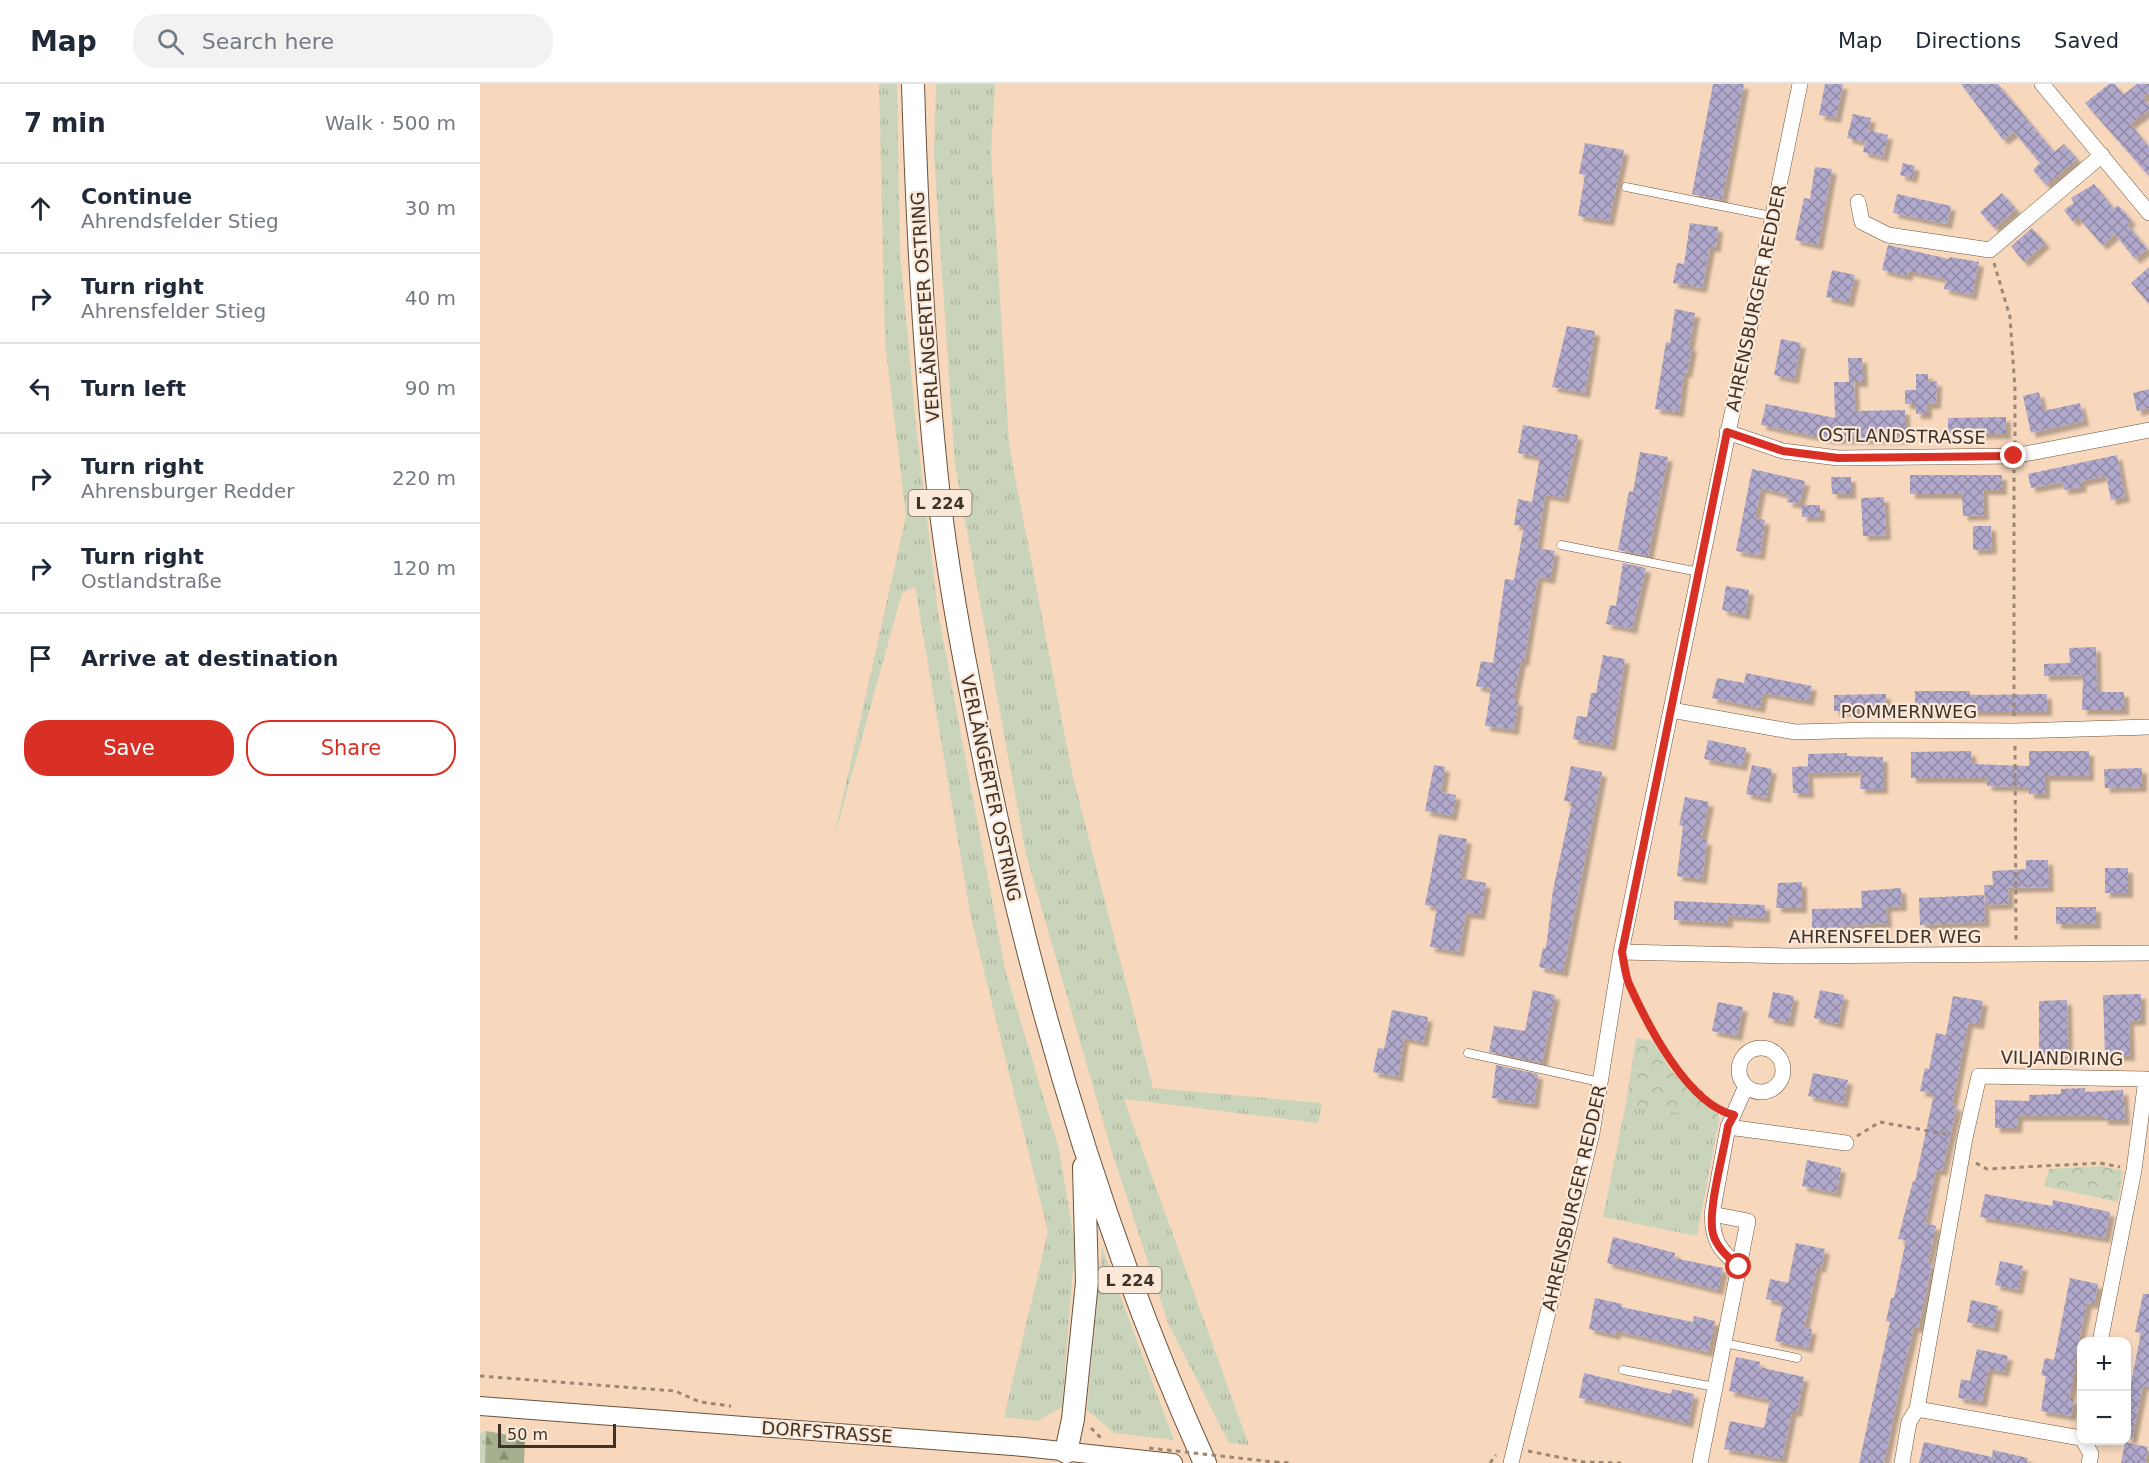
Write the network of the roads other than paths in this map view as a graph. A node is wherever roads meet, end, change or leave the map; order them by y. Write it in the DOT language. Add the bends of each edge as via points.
graph roads {
  1 [pos="913,84"];
  2 [pos="1800,84"];
  3 [pos="2042,84"];
  4 [pos="2102,155"];
  5 [pos="1626,187"];
  6 [pos="1858,202"];
  7 [pos="1773,213"];
  8 [pos="2149,213"];
  9 [pos="2149,430"];
  10 [pos="1727,432"];
  11 [pos="1561,545"];
  12 [pos="1699,572"];
  13 [pos="1671,710"];
  14 [pos="2149,727"];
  15 [pos="1622,952"];
  16 [pos="2149,953"];
  17 [pos="1468,1053"];
  18 [pos="1600,1082"];
  19 [pos="1746,1086"];
  20 [pos="1731,1121"];
  21 [pos="1083,1142"];
  22 [pos="1846,1143"];
  23 [pos="1712,1214"];
  24 [pos="1739,1267"];
  25 [pos="2101,1337"];
  26 [pos="1724,1343"];
  27 [pos="1797,1358"];
  28 [pos="1623,1370"];
  29 [pos="1715,1387"];
  30 [pos="480,1406"];
  31 [pos="1917,1409"];
  32 [pos="2077,1437"];
  33 [pos="2086,1445"];
  34 [pos="1513,1456"];
  35 [pos="1072,1458"];
  36 [pos="1173,1463"];
  37 [pos="1204,1463"];
  38 [pos="1700,1463"];
  39 [pos="1902,1463"];
  40 [pos="2089,1463"];
  1 -- 21 [label="main road, VERLÄNGERTER OSTRING / L 224" via="923,316 939,499 955,605 969,688 1019,915"];
  2 -- 7 [label="street, AHRENSBURGER REDDER"];
  3 -- 4 [label="street"];
  4 -- 6 [label="street" via="1990,250 1888,235 1862,222"];
  4 -- 8 [label="street"];
  5 -- 7 [label="lane" via="1766,215"];
  7 -- 10 [label="street, AHRENSBURGER REDDER"];
  9 -- 10 [label="street, OSTLANDSTRASSE" via="2014,456 1838,458 1783,451"];
  10 -- 12 [label="street, AHRENSBURGER REDDER"];
  11 -- 12 [label="lane"];
  12 -- 13 [label="street, AHRENSBURGER REDDER"];
  13 -- 14 [label="street, POMMERNWEG" via="1795,732"];
  13 -- 15 [label="street, AHRENSBURGER REDDER"];
  15 -- 16 [label="street, AHRENSFELDER WEG" via="1787,956"];
  15 -- 18 [label="street, AHRENSBURGER REDDER"];
  17 -- 18 [label="lane"];
  18 -- 34 [label="street, AHRENSBURGER REDDER" via="1592,1133"];
  19 -- 20 [label="street"];
  20 -- 22 [label="street"];
  20 -- 23 [label="street"];
  21 -- 35 [label="main road" via="1087,1282 1072,1419"];
  21 -- 37 [label="main road, VERLÄNGERTER OSTRING / L 224" via="1119,1250"];
  23 -- 24 [label="street" via="1713,1233 1720,1249"];
  23 -- 24 [label="street" via="1748,1221"];
  24 -- 26 [label="street"];
  25 -- 31 [label="street, VILJANDIRING" via="2134,1170 2146,1079 1979,1076"];
  26 -- 27 [label="lane"];
  26 -- 29 [label="street"];
  28 -- 29 [label="lane"];
  29 -- 38 [label="street"];
  30 -- 35 [label="street, DORFSTRASSE"];
  31 -- 32 [label="street"];
  31 -- 39 [label="street, VILJANDIRING" via="1909,1422"];
  33 -- 40 [label="street" via="2091,1454"];
  35 -- 36 [label="street, DORFSTRASSE" via="1149,1454"];
}
